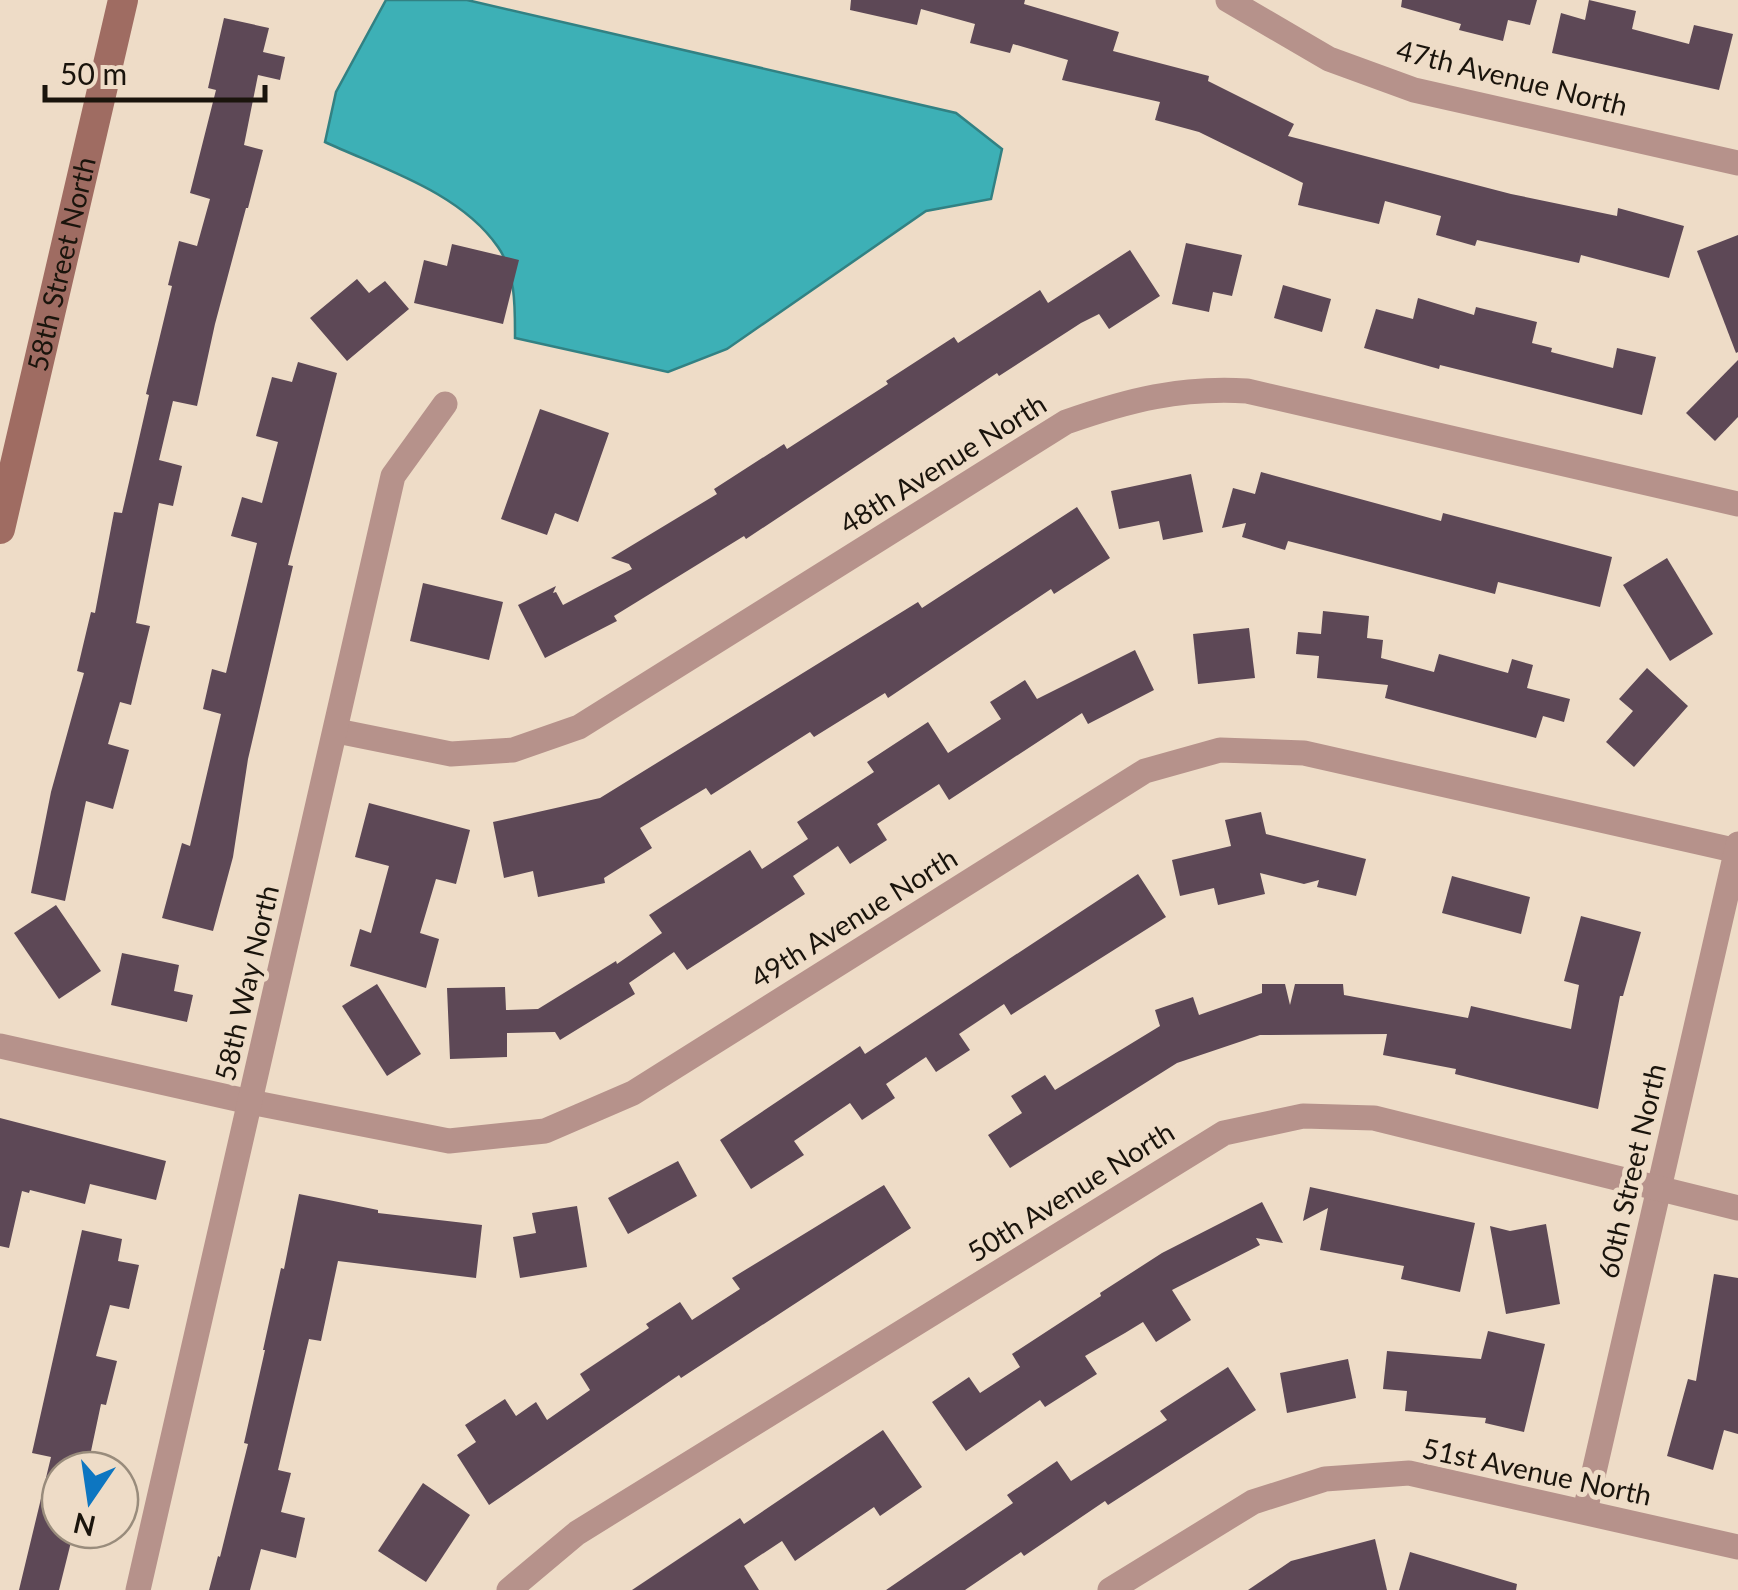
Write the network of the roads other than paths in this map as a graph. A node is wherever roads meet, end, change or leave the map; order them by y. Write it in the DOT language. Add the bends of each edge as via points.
graph roads {
  1 [pos="123,0"];
  2 [pos="1228,0"];
  3 [pos="1738,163"];
  4 [pos="445,404"];
  5 [pos="1738,504"];
  6 [pos="0,529"];
  7 [pos="337,732"];
  8 [pos="1737,849"];
  9 [pos="0,1046"];
  10 [pos="250,1102"];
  11 [pos="1658,1190"];
  12 [pos="1738,1208"];
  13 [pos="1585,1511"];
  14 [pos="1738,1547"];
  15 [pos="138,1590"];
  16 [pos="509,1590"];
  17 [pos="1110,1590"];
  1 -- 6 [label="street, 58th Street North"];
  2 -- 3 [label="street, 47th Avenue North" via="1330,58 1414,90"];
  4 -- 7 [label="street, 58th Way North" via="393,476"];
  5 -- 7 [label="street, 48th Avenue North" via="1247,391 1201,388 1066,422 579,727 512,750 451,754"];
  7 -- 10 [label="street, 58th Way North"];
  8 -- 10 [label="street, 49th Avenue North" via="1304,753 1220,750 1145,772 633,1092 545,1130 448,1141"];
  8 -- 11 [label="street, 60th Street North"];
  9 -- 10 [label="street, 49th Avenue North"];
  10 -- 15 [label="street, 58th Way North"];
  11 -- 12 [label="street, 50th Avenue North"];
  11 -- 13 [label="street, 60th Street North"];
  11 -- 16 [label="street, 50th Avenue North" via="1374,1118 1303,1116 1224,1133 577,1533"];
  13 -- 14 [label="street, 51st Avenue North"];
  13 -- 17 [label="street, 51st Avenue North" via="1409,1473 1325,1480 1253,1502"];
}
